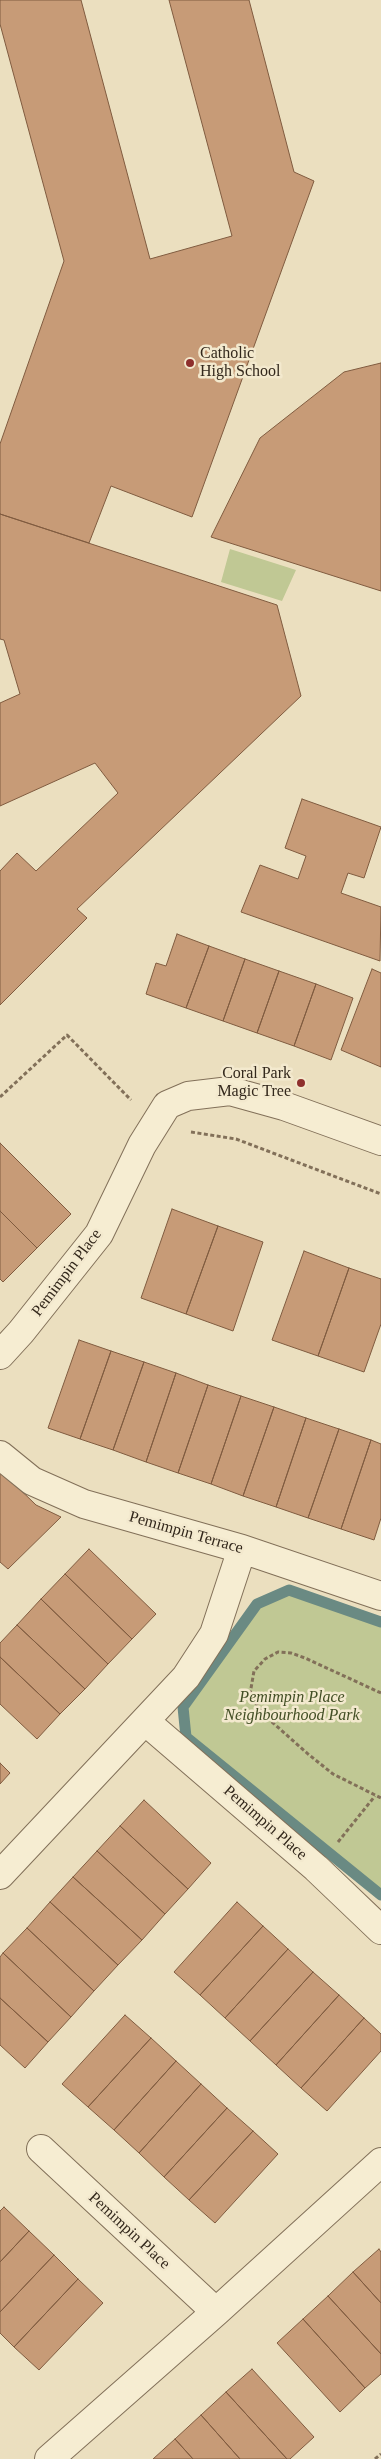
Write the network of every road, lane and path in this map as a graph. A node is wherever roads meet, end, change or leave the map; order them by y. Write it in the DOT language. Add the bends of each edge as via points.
graph roads {
  1 [pos="0,1096"];
  2 [pos="161,1115"];
  3 [pos="381,1142"];
  4 [pos="381,1194"];
  5 [pos="0,1355"];
  6 [pos="0,1455"];
  7 [pos="242,1549"];
  8 [pos="381,1596"];
  9 [pos="381,1693"];
  10 [pos="145,1720"];
  11 [pos="375,1796"];
  12 [pos="381,1798"];
  13 [pos="332,1849"];
  14 [pos="0,1875"];
  15 [pos="381,1930"];
  16 [pos="42,2149"];
  17 [pos="381,2162"];
  18 [pos="216,2312"];
  19 [pos="381,2454"];
  20 [pos="49,2459"];
  21 [pos="376,2459"];
  1 -- 2 [label="path" via="67,1035"];
  2 -- 3 [label="street" via="188,1096 230,1091 284,1106"];
  2 -- 4 [label="path" via="236,1139"];
  2 -- 5 [label="street, Pemimpin Place" via="99,1234"];
  6 -- 7 [label="street, Pemimpin Terrace" via="32,1482 84,1504"];
  7 -- 8 [label="street, Pemimpin Terrace"];
  7 -- 10 [label="street" via="214,1634 186,1677"];
  9 -- 11 [label="path" via="305,1658 278,1652 254,1671 250,1694 263,1714 308,1754 333,1774"];
  10 -- 14 [label="street"];
  10 -- 15 [label="street, Pemimpin Place" via="316,1868"];
  11 -- 12 [label="path"];
  11 -- 13 [label="path"];
  16 -- 18 [label="street, Pemimpin Place"];
  17 -- 18 [label="street"];
  18 -- 20 [label="street"];
  19 -- 21 [label="path"];
}
